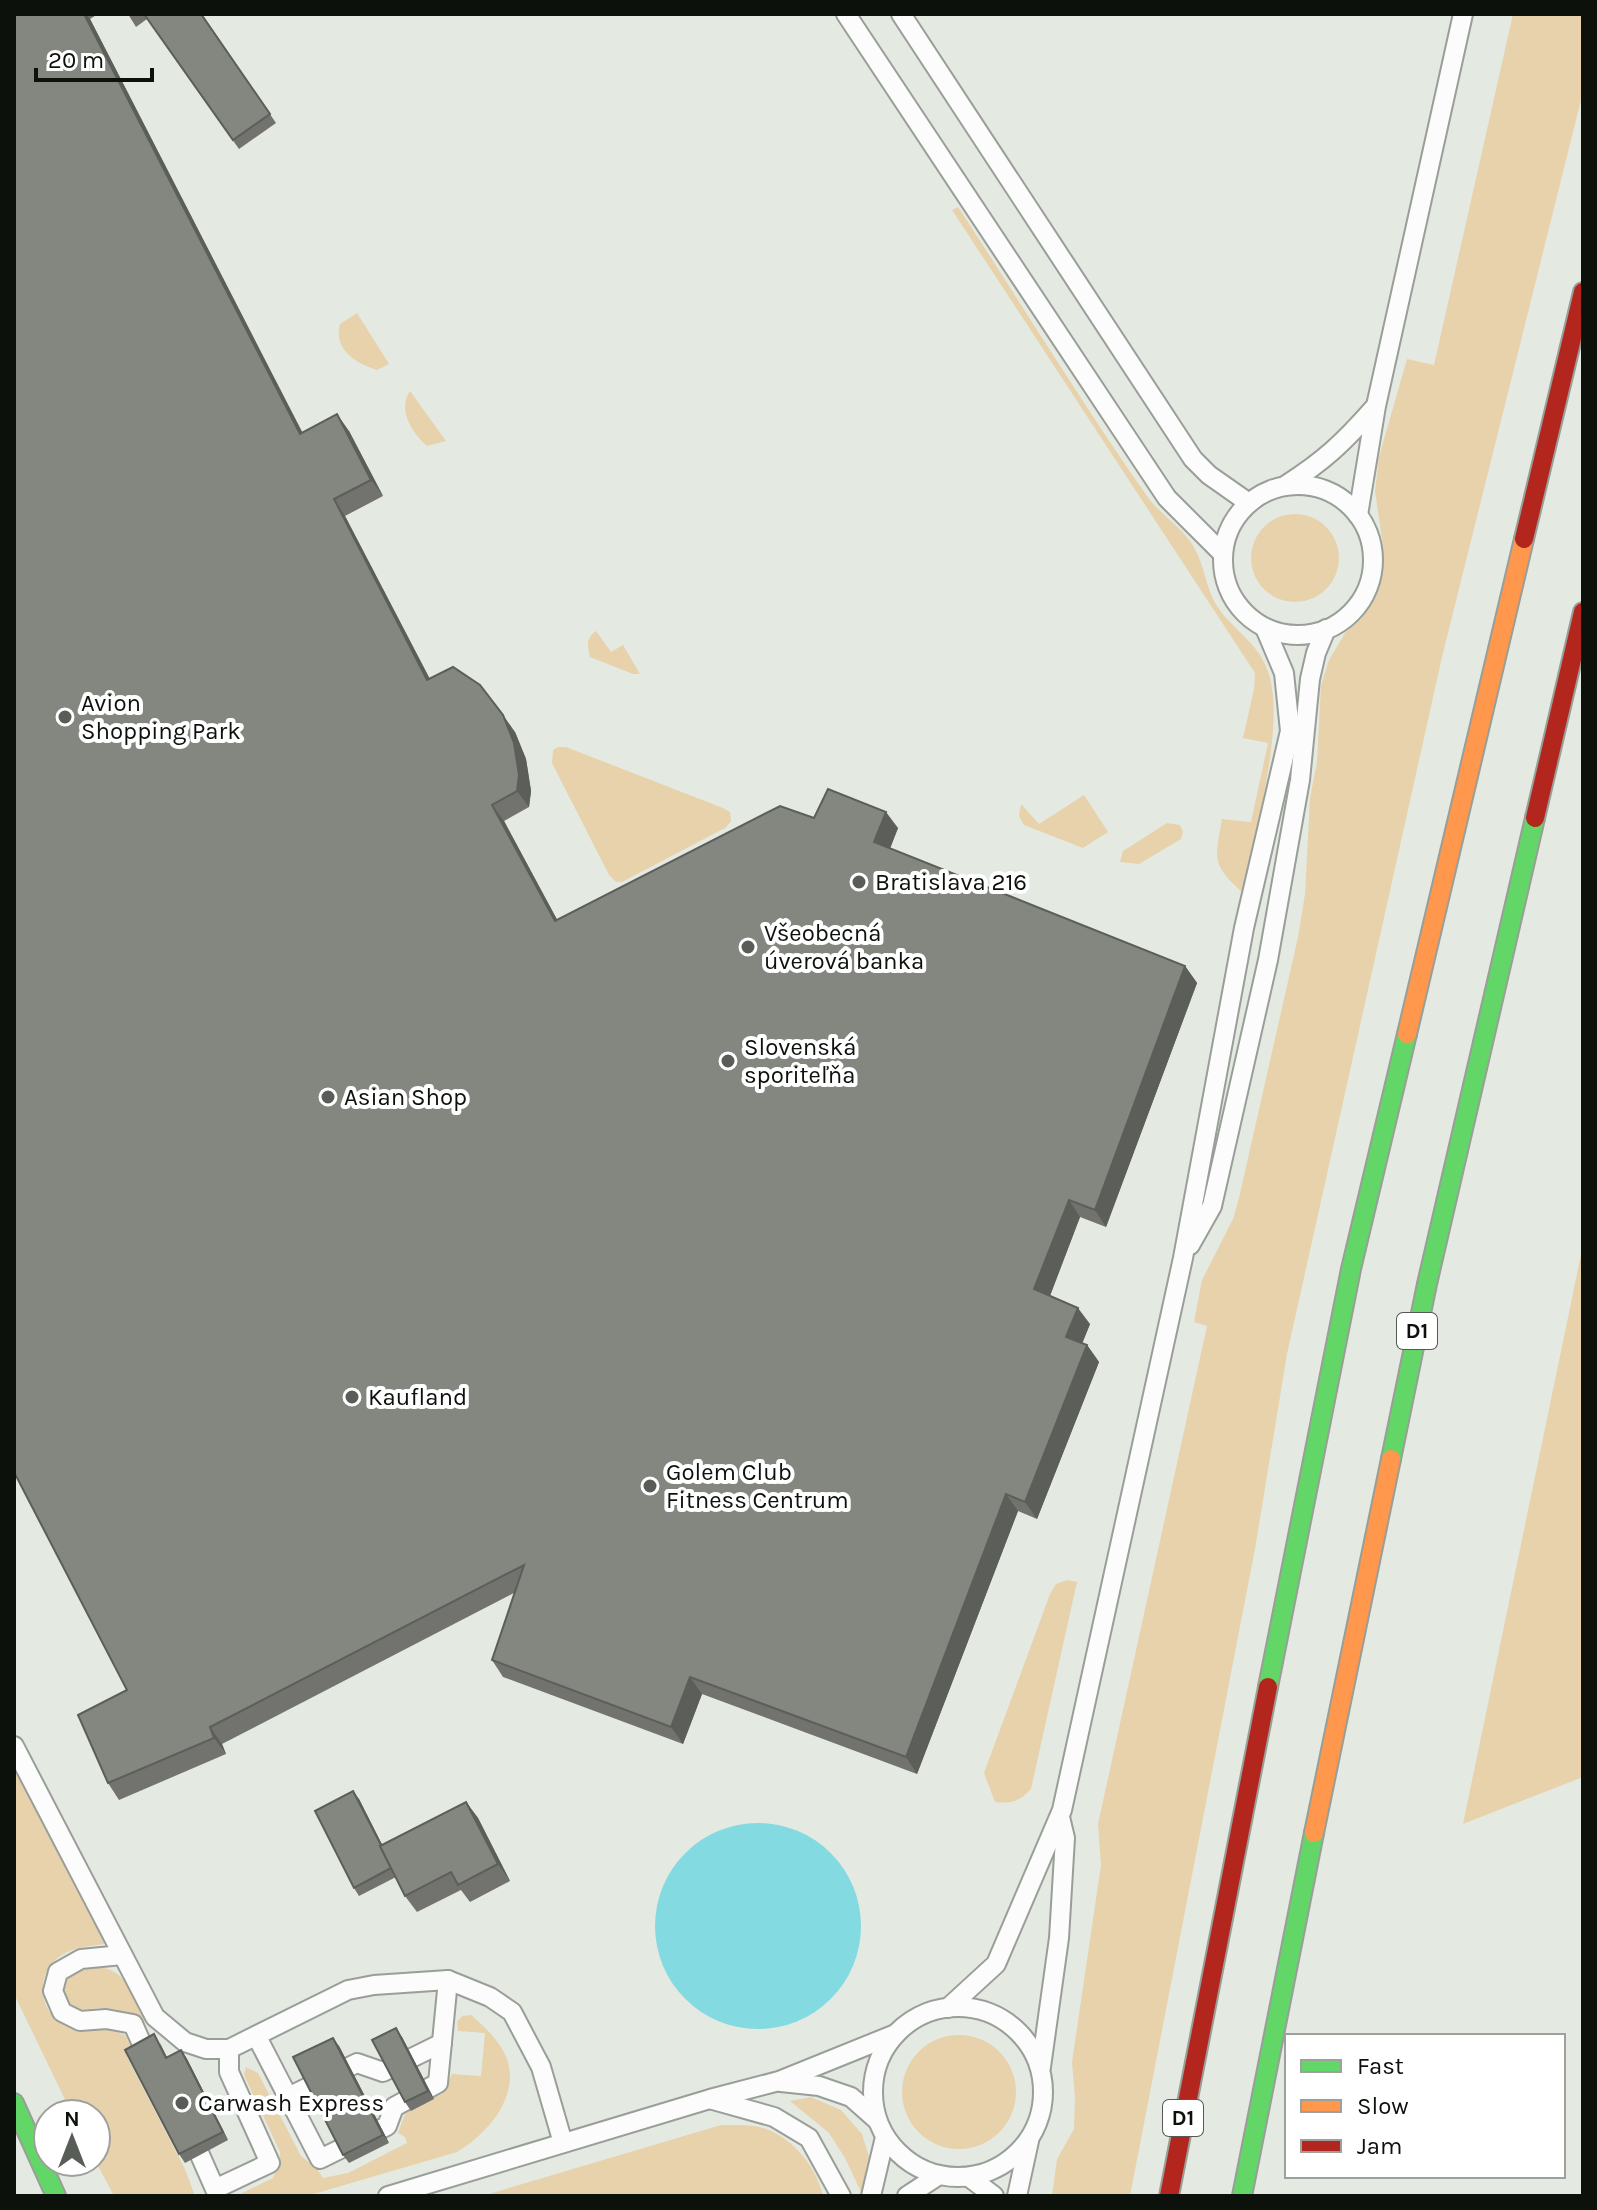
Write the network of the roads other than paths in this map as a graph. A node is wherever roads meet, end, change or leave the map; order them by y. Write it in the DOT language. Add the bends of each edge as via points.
graph roads {
  1 [pos="846,14"];
  2 [pos="901,14"];
  3 [pos="1463,14"];
  4 [pos="1583,292"];
  5 [pos="1376,406"];
  6 [pos="1284,486"];
  7 [pos="1249,503"];
  8 [pos="1358,515"];
  9 [pos="1223,554"];
  10 [pos="1583,612"];
  11 [pos="1265,628"];
  12 [pos="1326,629"];
  13 [pos="1183,1258"];
  14 [pos="14,1746"];
  15 [pos="1060,1817"];
  16 [pos="122,1955"];
  17 [pos="448,1980"];
  18 [pos="948,2008"];
  19 [pos="896,2034"];
  20 [pos="257,2037"];
  21 [pos="442,2043"];
  22 [pos="229,2049"];
  23 [pos="145,2051"];
  24 [pos="1041,2070"];
  25 [pos="779,2081"];
  26 [pos="288,2097"];
  27 [pos="710,2099"];
  28 [pos="14,2103"];
  29 [pos="881,2128"];
  30 [pos="1029,2141"];
  31 [pos="563,2143"];
  32 [pos="200,2155"];
  33 [pos="939,2175"];
  34 [pos="969,2177"];
  35 [pos="52,2188"];
  36 [pos="69,2196"];
  37 [pos="388,2196"];
  38 [pos="841,2196"];
  39 [pos="871,2196"];
  40 [pos="907,2196"];
  41 [pos="994,2196"];
  42 [pos="1017,2196"];
  43 [pos="1169,2196"];
  44 [pos="1242,2196"];
  1 -- 9 [label="lane" via="1167,498"];
  2 -- 7 [label="lane" via="1193,459"];
  3 -- 5 [label="lane"];
  4 -- 43 [label="main road, D1" via="1351,1269"];
  5 -- 6 [label="lane" via="1333,452"];
  5 -- 8 [label="lane"];
  6 -- 7 [label="lane"];
  6 -- 8 [label="lane" via="1333,493"];
  7 -- 9 [label="lane" via="1234,521"];
  8 -- 12 [label="lane" via="1370,537 1374,562 1369,586 1356,608"];
  9 -- 11 [label="lane" via="1232,597"];
  10 -- 44 [label="main road, D1" via="1427,1284"];
  11 -- 12 [label="lane" via="1295,635"];
  11 -- 13 [label="lane" via="1284,673 1290,731 1244,928"];
  12 -- 13 [label="lane" via="1310,679 1300,780 1268,960 1212,1206"];
  13 -- 15 [label="lane"];
  14 -- 16 [label="lane"];
  15 -- 18 [label="lane" via="996,1964"];
  15 -- 24 [label="lane" via="1065,1838 1059,1938"];
  16 -- 22 [label="lane" via="155,2017 185,2042"];
  16 -- 23 [label="lane" via="81,1959 58,1972 53,1991 62,2012 80,2021 133,2024"];
  17 -- 20 [label="lane" via="348,1990"];
  17 -- 21 [label="lane"];
  17 -- 31 [label="lane" via="512,2012 541,2067"];
  18 -- 19 [label="lane" via="914,2019"];
  18 -- 24 [label="lane" via="970,2008 1001,2019 1026,2040"];
  19 -- 25 [label="lane"];
  19 -- 29 [label="lane" via="874,2076 872,2093"];
  20 -- 22 [label="lane"];
  20 -- 26 [label="lane"];
  21 -- 26 [label="lane" via="383,2072 357,2063"];
  21 -- 26 [label="lane" via="438,2083 394,2107 387,2126 320,2159"];
  22 -- 32 [label="lane" via="229,2072 270,2163 215,2189"];
  24 -- 30 [label="lane" via="1042,2107"];
  25 -- 27 [label="lane"];
  25 -- 29 [label="lane" via="851,2097"];
  27 -- 31 [label="lane"];
  27 -- 38 [label="lane" via="774,2117 809,2138"];
  28 -- 35 [label="main road"];
  29 -- 33 [label="lane" via="908,2162"];
  29 -- 39 [label="lane"];
  30 -- 34 [label="lane" via="1010,2161"];
  30 -- 42 [label="lane"];
  31 -- 37 [label="lane"];
  33 -- 34 [label="lane"];
  33 -- 40 [label="lane"];
  34 -- 41 [label="lane"];
  35 -- 36 [label="lane"];
}
